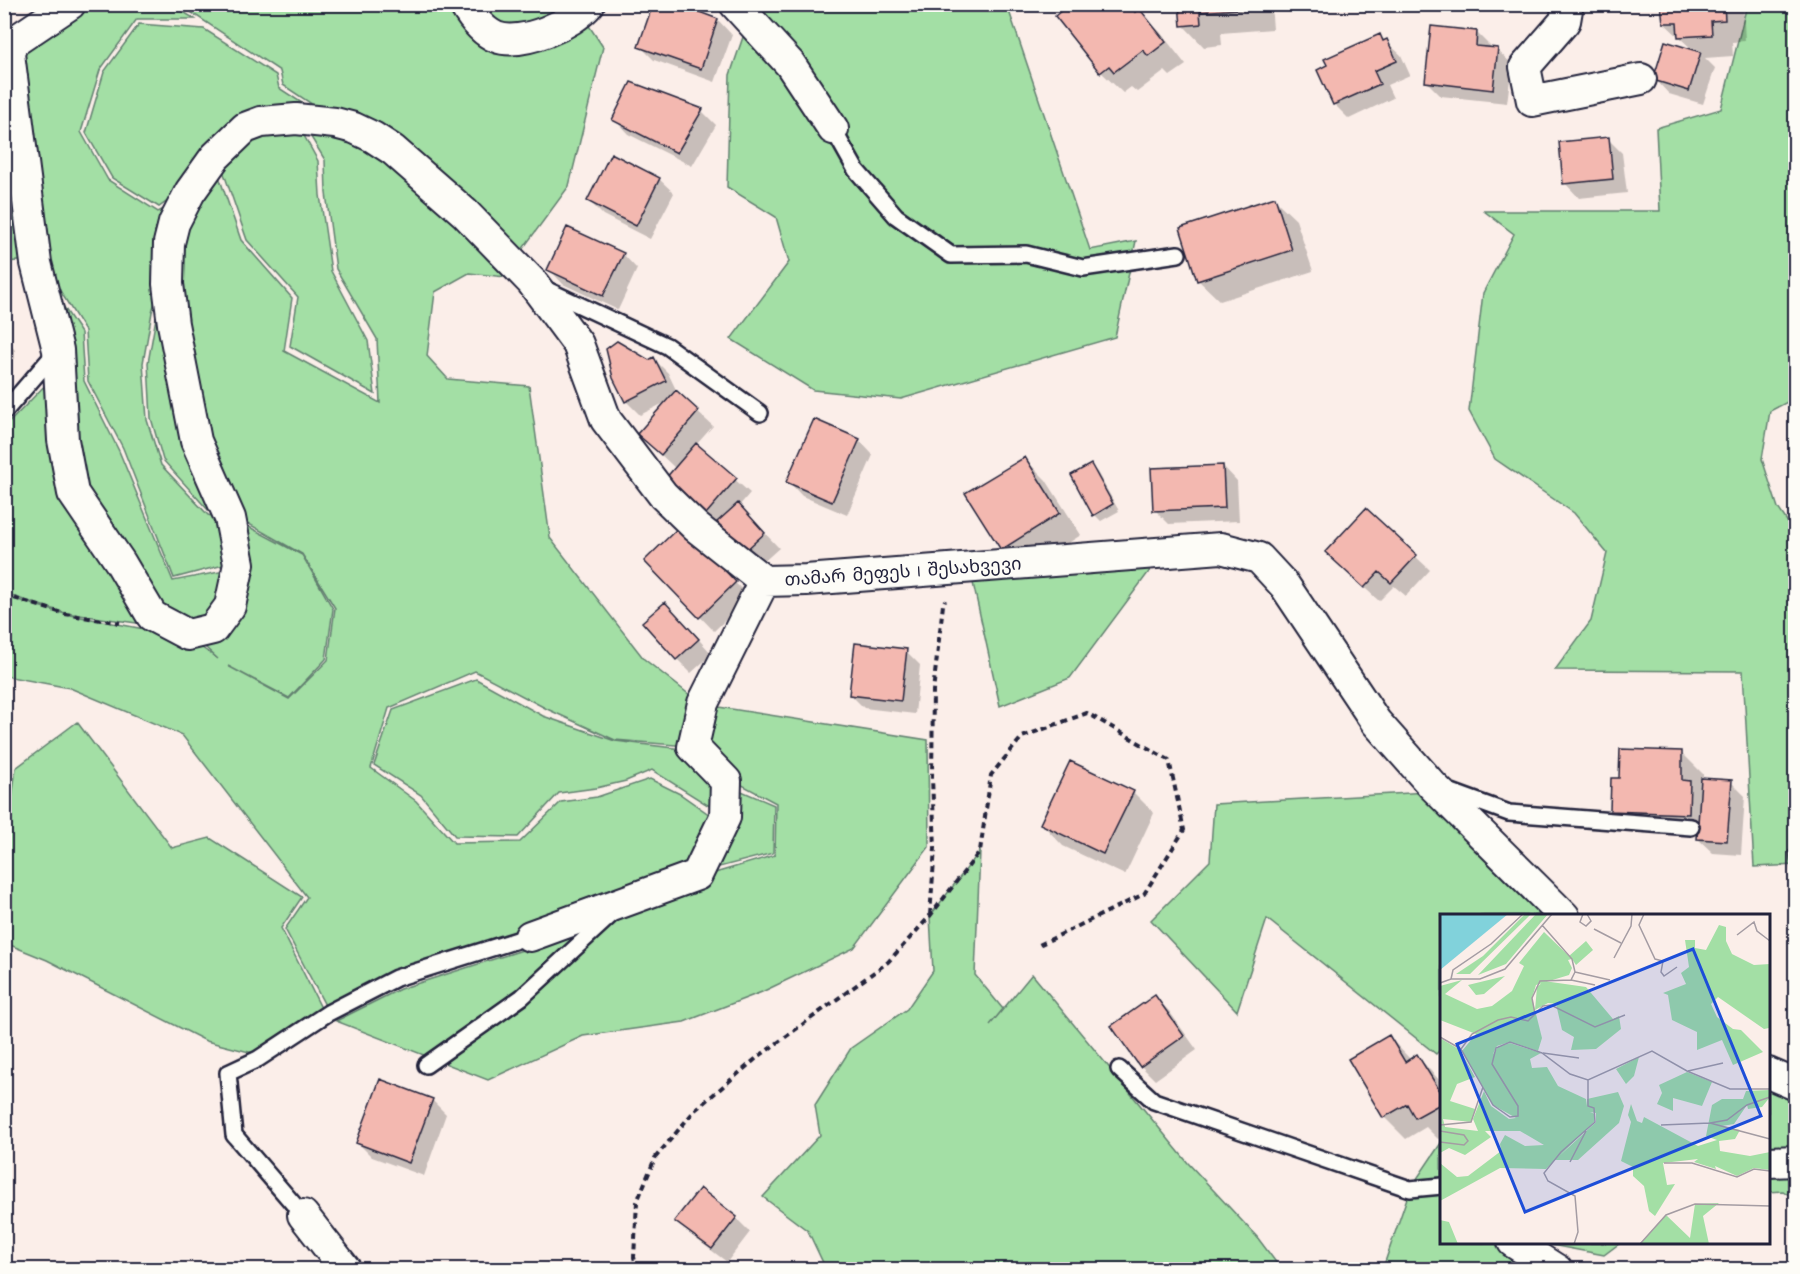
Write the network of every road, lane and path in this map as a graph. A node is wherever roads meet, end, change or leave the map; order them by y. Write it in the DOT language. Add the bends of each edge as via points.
graph roads {
  1 [pos="70,4"];
  2 [pos="464,4"];
  3 [pos="735,4"];
  4 [pos="1568,4"];
  5 [pos="590,5"];
  6 [pos="8,38"];
  7 [pos="1641,79"];
  8 [pos="833,129"];
  9 [pos="1178,254"];
  10 [pos="532,282"];
  11 [pos="58,350"];
  12 [pos="4,412"];
  13 [pos="760,413"];
  14 [pos="967,567"];
  15 [pos="764,581"];
  16 [pos="4,595"];
  17 [pos="121,623"];
  18 [pos="1432,785"];
  19 [pos="1690,827"];
  20 [pos="626,901"];
  21 [pos="1563,914"];
  22 [pos="930,916"];
  23 [pos="530,936"];
  24 [pos="1037,946"];
  25 [pos="426,1065"];
  26 [pos="1119,1069"];
  27 [pos="1770,1074"];
  28 [pos="1796,1085"];
  29 [pos="1796,1161"];
  30 [pos="1770,1162"];
  31 [pos="1440,1186"];
  32 [pos="303,1215"];
  33 [pos="1517,1244"];
  34 [pos="346,1269"];
  35 [pos="637,1269"];
  36 [pos="1557,1269"];
  1 -- 6 [label="street, თამარ მეფეს I შესახვევი"];
  2 -- 5 [label="street" via="482,27 495,37 510,40 569,22"];
  3 -- 8 [label="street" via="790,64"];
  4 -- 7 [label="street" via="1565,21 1525,67 1532,101"];
  6 -- 11 [label="street, თამარ მეფეს I შესახვევი" via="36,263"];
  8 -- 9 [label="lane" via="856,170 896,216 951,255 1026,254 1083,268"];
  10 -- 11 [label="street, თამარ მეფეს I შესახვევი" via="465,213 393,150 354,128 296,118 261,122 245,128 215,157 174,223 169,243 168,284 196,441 230,518 239,564 231,606 213,629 188,635 152,616 73,493 63,440"];
  10 -- 13 [label="lane" via="667,346"];
  10 -- 15 [label="street, თამარ მეფეს I შესახვევი" via="578,344 606,420 663,495"];
  11 -- 12 [label="lane"];
  14 -- 15 [label="street, თამარ მეფეს I შესახვევი"];
  14 -- 18 [label="street, თამარ მეფეს I შესახვევი" via="1221,548 1259,558 1285,586 1376,722"];
  14 -- 22 [label="path" via="943,605 933,691 935,848"];
  15 -- 20 [label="street" via="703,703 693,747 726,781 725,817 697,875"];
  16 -- 17 [label="path" via="65,614"];
  18 -- 19 [label="lane" via="1509,813"];
  18 -- 21 [label="street, თამარ მეფეს I შესახვევი"];
  20 -- 23 [label="street"];
  20 -- 25 [label="lane" via="522,997"];
  22 -- 24 [label="path" via="980,851 991,776 1022,737 1087,713 1169,760 1184,830 1144,894"];
  22 -- 35 [label="path" via="888,962 758,1057 695,1110 655,1158 637,1202"];
  23 -- 32 [label="lane" via="396,978 328,1013 258,1059 228,1073 234,1135"];
  26 -- 31 [label="lane" via="1154,1101 1410,1189"];
  27 -- 28 [label="street"];
  29 -- 30 [label="street"];
  32 -- 34 [label="street"];
  33 -- 36 [label="street"];
}
